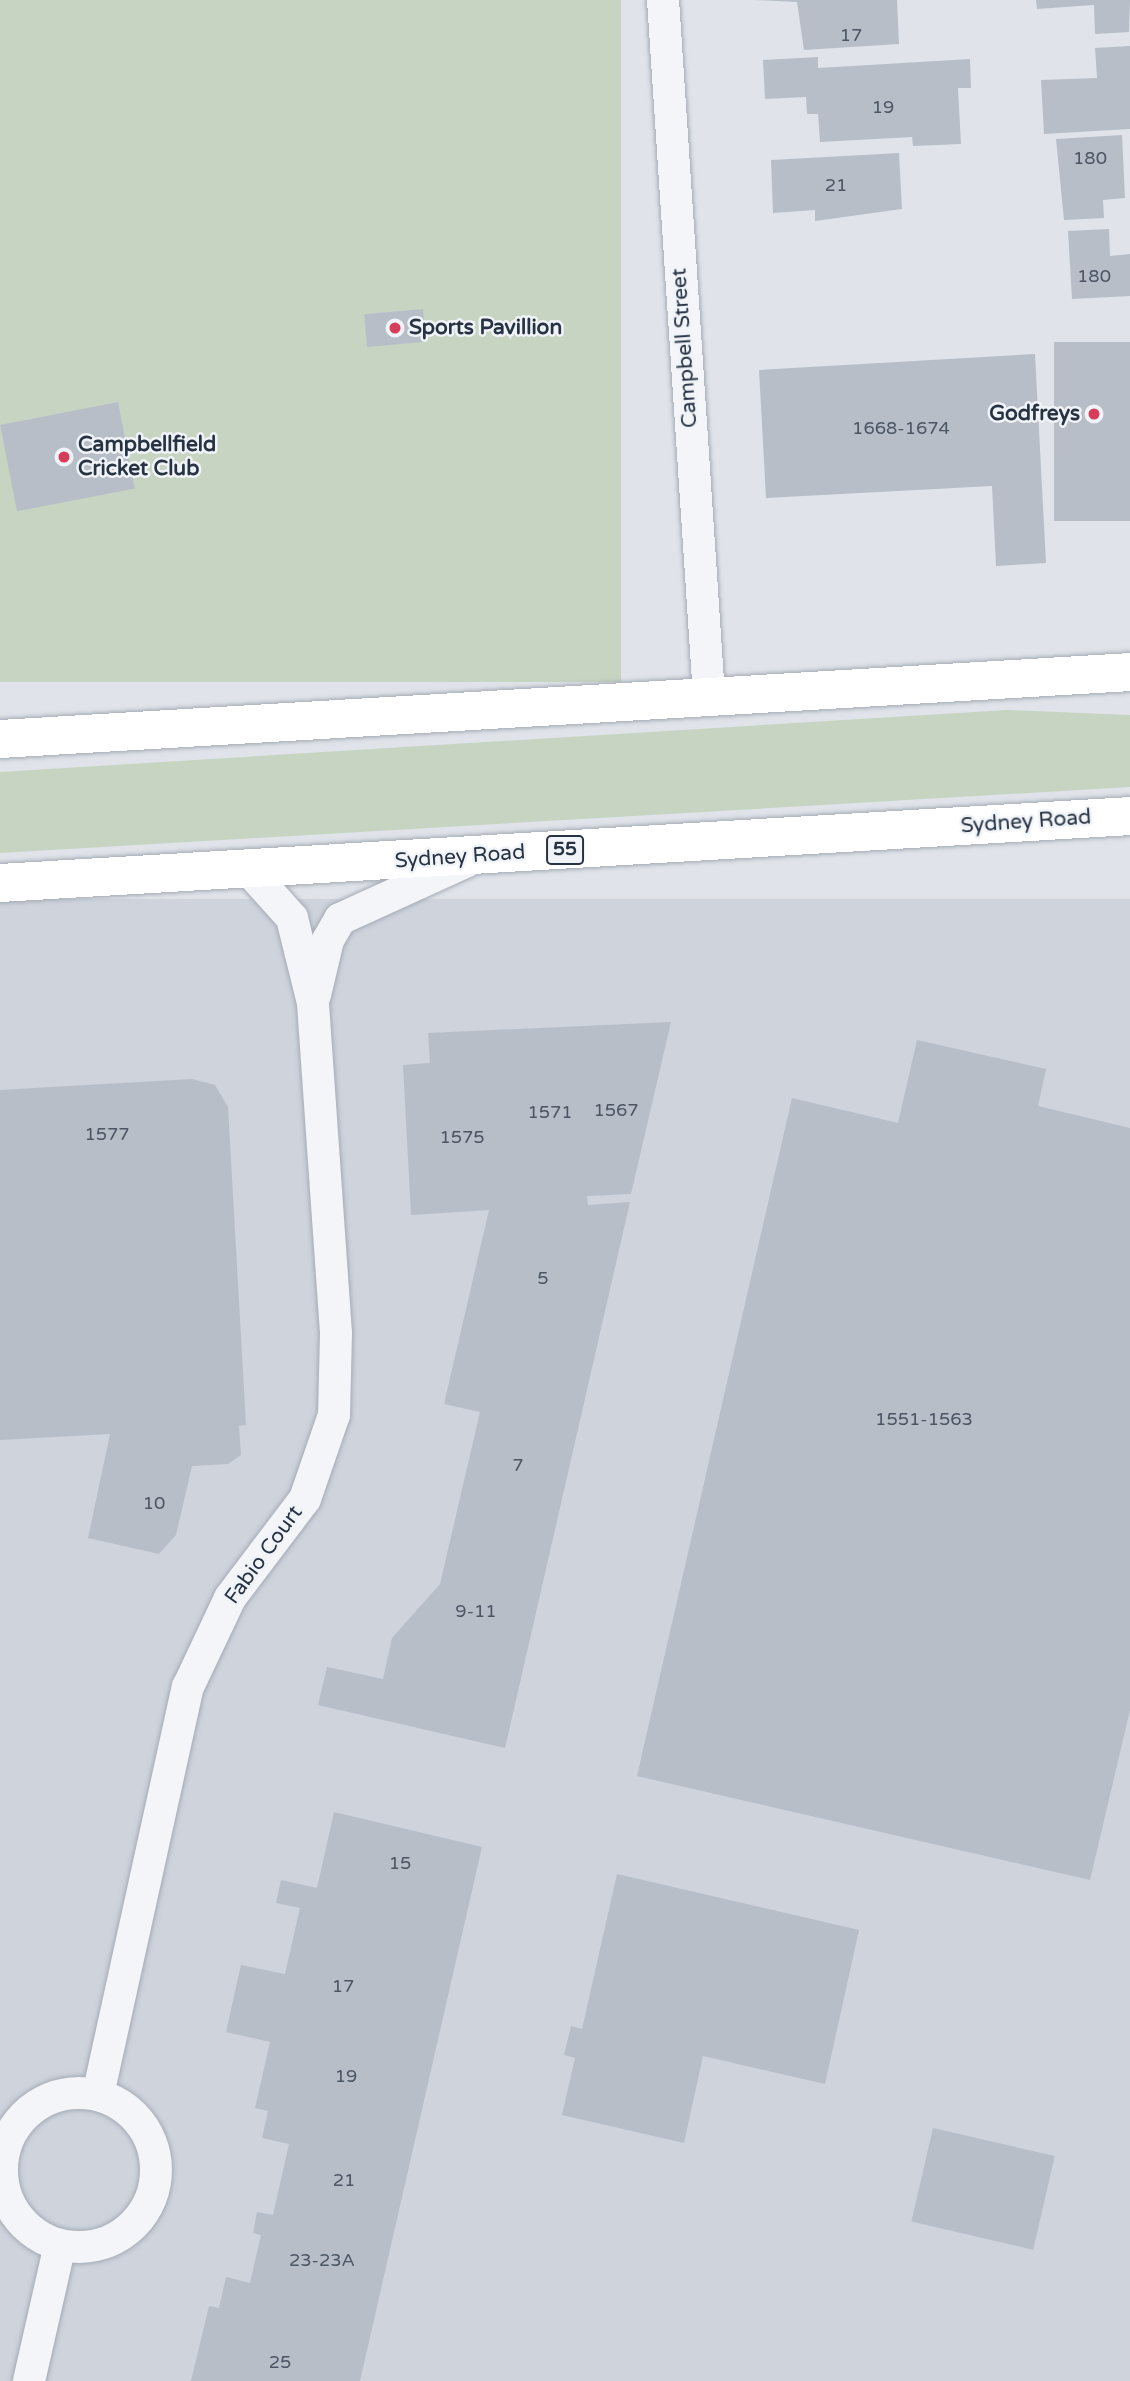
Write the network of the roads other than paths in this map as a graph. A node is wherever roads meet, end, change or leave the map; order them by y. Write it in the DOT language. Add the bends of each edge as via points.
graph roads {
  1 [pos="663,0"];
  2 [pos="1130,673"];
  3 [pos="709,696"];
  4 [pos="0,739"];
  5 [pos="1130,816"];
  6 [pos="481,855"];
  7 [pos="249,870"];
  8 [pos="0,883"];
  9 [pos="313,1003"];
  10 [pos="98,2095"];
  11 [pos="61,2245"];
  12 [pos="29,2381"];
  1 -- 3 [label="street, Campbell Street"];
  2 -- 3 [label="highway"];
  3 -- 4 [label="highway"];
  5 -- 6 [label="highway, Sydney Road / 55"];
  6 -- 7 [label="highway, Sydney Road / 55"];
  6 -- 9 [label="street, Fabio Court" via="340,919 328,940"];
  7 -- 8 [label="highway, Sydney Road / 55"];
  7 -- 9 [label="street, Fabio Court" via="292,918"];
  9 -- 10 [label="street, Fabio Court" via="336,1333 334,1415 305,1499 230,1598 188,1687"];
  10 -- 11 [label="street" via="141,2125 156,2176 135,2224 87,2247"];
  10 -- 11 [label="street" via="75,2093 40,2104 13,2128 4,2151 7,2199 29,2228"];
  11 -- 12 [label="street"];
}
